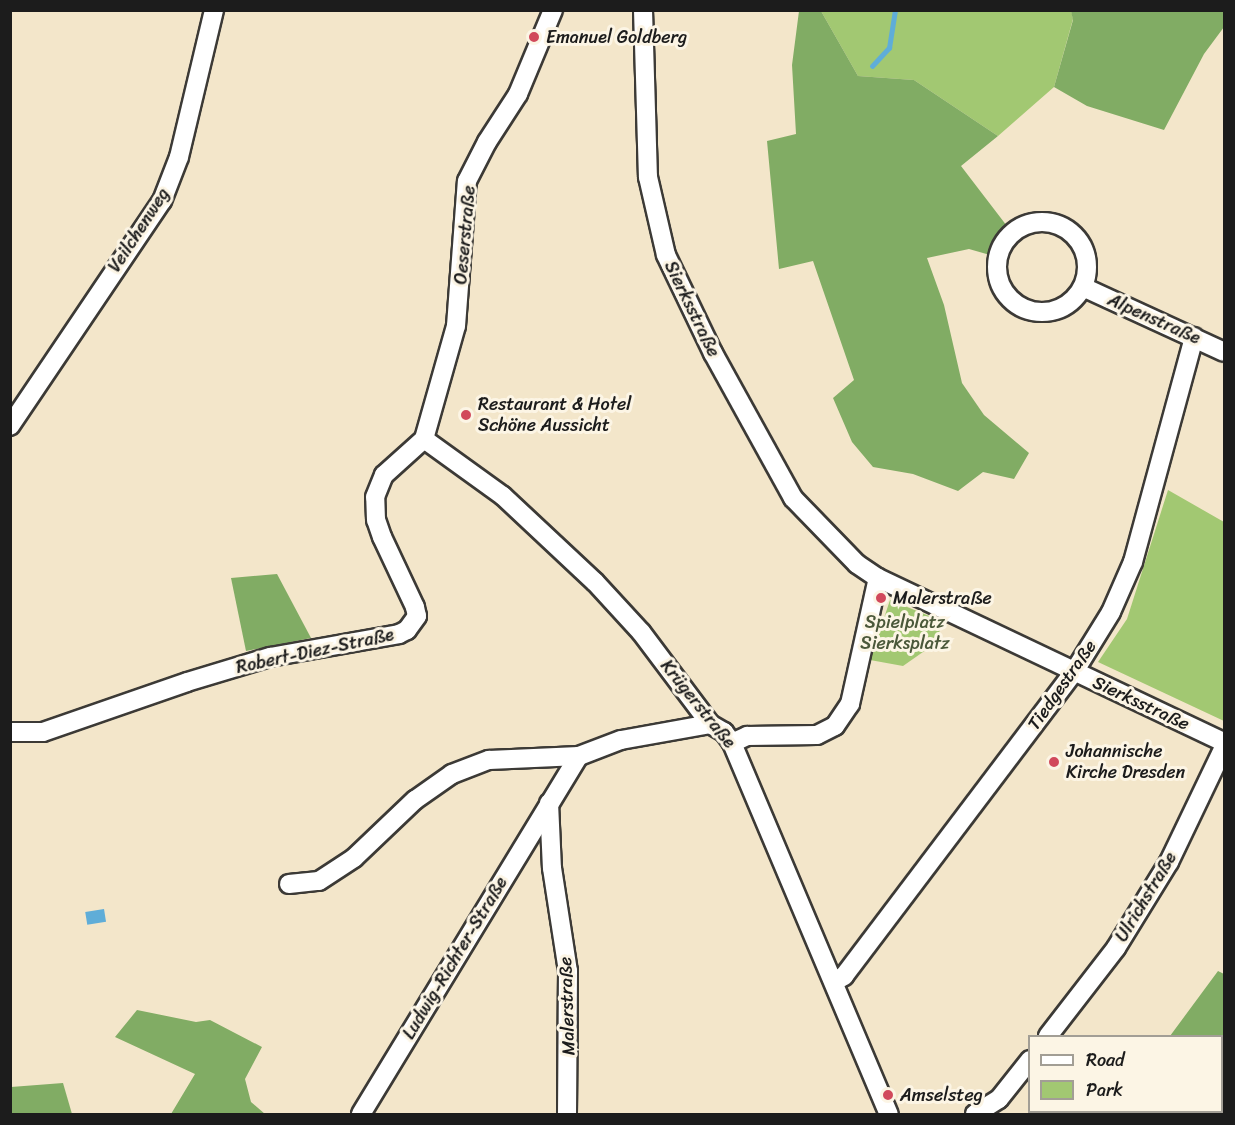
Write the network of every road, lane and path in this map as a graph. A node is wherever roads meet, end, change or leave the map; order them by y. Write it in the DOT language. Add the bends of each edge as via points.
graph roads {
  1 [pos="214,10"];
  2 [pos="553,10"];
  3 [pos="643,10"];
  4 [pos="1083,287"];
  5 [pos="1194,337"];
  6 [pos="1224,352"];
  7 [pos="10,426"];
  8 [pos="424,439"];
  9 [pos="878,578"];
  10 [pos="1074,672"];
  11 [pos="710,724"];
  12 [pos="10,732"];
  13 [pos="1224,742"];
  14 [pos="732,743"];
  15 [pos="1224,747"];
  16 [pos="579,756"];
  17 [pos="549,802"];
  18 [pos="290,884"];
  19 [pos="834,982"];
  20 [pos="1049,1035"];
  21 [pos="1028,1061"];
  22 [pos="361,1114"];
  23 [pos="567,1114"];
  24 [pos="889,1114"];
  25 [pos="975,1114"];
  1 -- 7 [label="street, Veilchenweg" via="178,157 162,201"];
  2 -- 8 [label="street, Oeserstraße" via="518,94 467,181 460,303"];
  3 -- 9 [label="street, Sierksstraße" via="648,177 666,255 713,352 793,498 857,564"];
  4 -- 4 [label="street" via="1075,300 1055,311 1026,310 1008,296 1000,283 997,268 1002,246 1012,234 1032,223 1063,226 1080,242 1087,256 1088,272"];
  4 -- 5 [label="street, Alpenstraße"];
  5 -- 6 [label="street, Alpenstraße"];
  5 -- 10 [label="street, Tiedgestraße" via="1133,562 1111,612"];
  8 -- 11 [label="street, Krügerstraße" via="477,475 530,519 622,609"];
  8 -- 12 [label="street, Robert-Diez-Straße" via="384,475 375,497 382,537 415,607 417,616 407,630 270,657 43,732"];
  9 -- 10 [label="street, Sierksstraße"];
  9 -- 14 [label="street" via="850,704 836,726 817,735 747,736"];
  10 -- 13 [label="street, Sierksstraße"];
  10 -- 19 [label="street, Tiedgestraße" via="844,976"];
  11 -- 14 [label="street, Krügerstraße" via="724,732"];
  11 -- 16 [label="street" via="621,740"];
  14 -- 19 [label="street, Krügerstraße"];
  15 -- 20 [label="street, Ulrichstraße" via="1169,862 1116,948"];
  16 -- 17 [label="street"];
  16 -- 18 [label="street" via="489,760 452,774 415,800 354,858 319,881"];
  17 -- 22 [label="street, Ludwig-Richter-Straße"];
  17 -- 23 [label="street, Malerstraße" via="552,868 568,971"];
  19 -- 24 [label="street, Krügerstraße"];
  21 -- 25 [label="street" via="999,1099"];
}
